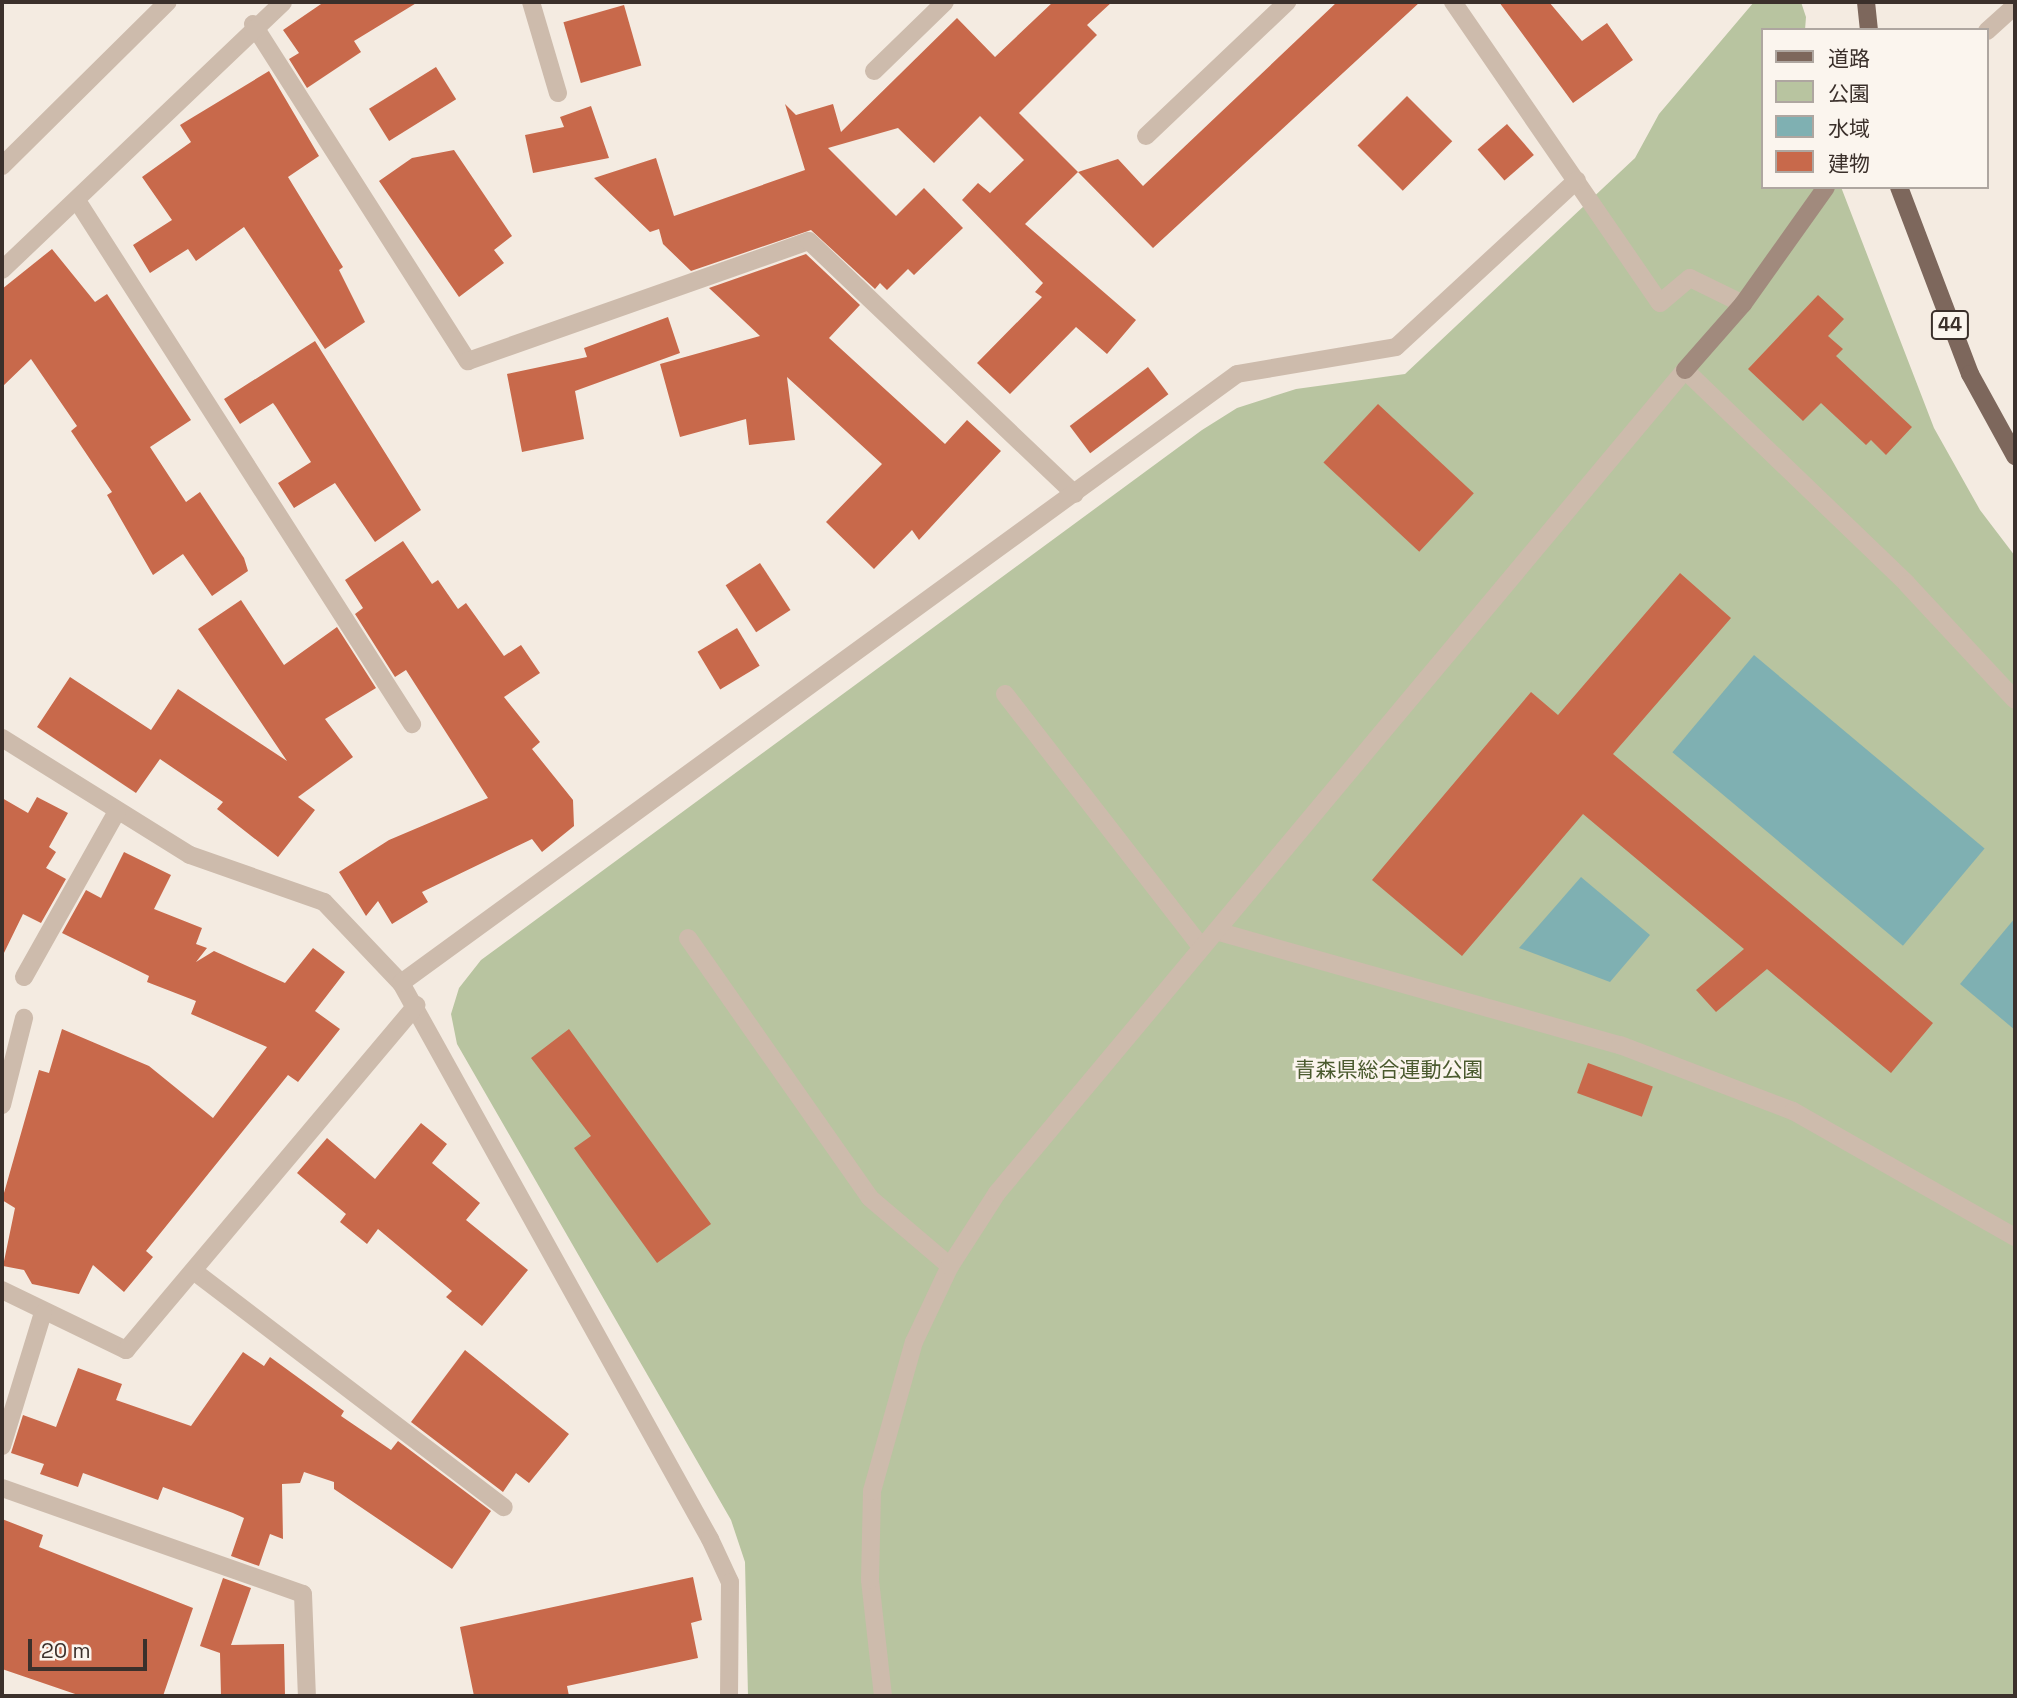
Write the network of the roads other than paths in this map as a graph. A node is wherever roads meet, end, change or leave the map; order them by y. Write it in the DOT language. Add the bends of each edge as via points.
graph roads {
  1 [pos="168,2"];
  2 [pos="283,2"];
  3 [pos="531,2"];
  4 [pos="945,2"];
  5 [pos="1287,2"];
  6 [pos="1453,2"];
  7 [pos="1866,2"];
  8 [pos="2015,6"];
  9 [pos="253,24"];
  10 [pos="1869,28"];
  11 [pos="1989,29"];
  12 [pos="874,71"];
  13 [pos="558,93"];
  14 [pos="1146,135"];
  15 [pos="2,166"];
  16 [pos="1577,180"];
  17 [pos="1825,189"];
  18 [pos="1900,189"];
  19 [pos="78,202"];
  20 [pos="2,270"];
  21 [pos="1743,304"];
  22 [pos="1685,370"];
  23 [pos="2015,456"];
  24 [pos="1075,494"];
  25 [pos="1005,694"];
  26 [pos="2015,700"];
  27 [pos="412,724"];
  28 [pos="2,738"];
  29 [pos="117,811"];
  30 [pos="1216,931"];
  31 [pos="688,938"];
  32 [pos="1202,948"];
  33 [pos="24,978"];
  34 [pos="401,983"];
  35 [pos="416,1005"];
  36 [pos="24,1018"];
  37 [pos="2,1105"];
  38 [pos="2015,1237"];
  39 [pos="950,1266"];
  40 [pos="195,1272"];
  41 [pos="2,1290"];
  42 [pos="43,1313"];
  43 [pos="2,1446"];
  44 [pos="2,1488"];
  45 [pos="504,1507"];
  46 [pos="307,1696"];
  47 [pos="729,1696"];
  48 [pos="883,1696"];
  1 -- 15 [label="street"];
  2 -- 9 [label="street"];
  3 -- 13 [label="street"];
  4 -- 12 [label="street"];
  5 -- 14 [label="street"];
  6 -- 16 [label="street"];
  7 -- 10 [label="main road"];
  8 -- 11 [label="street"];
  9 -- 19 [label="street"];
  9 -- 24 [label="street" via="467,360 808,241"];
  16 -- 21 [label="street" via="1660,303 1690,278"];
  16 -- 24 [label="street" via="1395,347 1237,374"];
  17 -- 21 [label="street"];
  18 -- 23 [label="main road, 44" via="1970,374"];
  19 -- 20 [label="street"];
  19 -- 27 [label="street"];
  21 -- 22 [label="street"];
  22 -- 26 [label="street" via="1907,584"];
  22 -- 30 [label="street"];
  24 -- 34 [label="street"];
  25 -- 32 [label="street"];
  28 -- 29 [label="street"];
  29 -- 33 [label="street"];
  29 -- 34 [label="street" via="190,855 324,902"];
  30 -- 32 [label="street"];
  30 -- 38 [label="street" via="1620,1045 1794,1111"];
  31 -- 39 [label="street" via="870,1198"];
  32 -- 39 [label="street" via="997,1192"];
  34 -- 35 [label="street"];
  35 -- 40 [label="street"];
  35 -- 47 [label="street" via="730,1582"];
  36 -- 37 [label="street"];
  39 -- 48 [label="street" via="914,1342 873,1491 870,1580"];
  40 -- 42 [label="street" via="125,1350"];
  40 -- 45 [label="street"];
  41 -- 42 [label="street"];
  42 -- 43 [label="street"];
  44 -- 46 [label="street" via="303,1594"];
}
